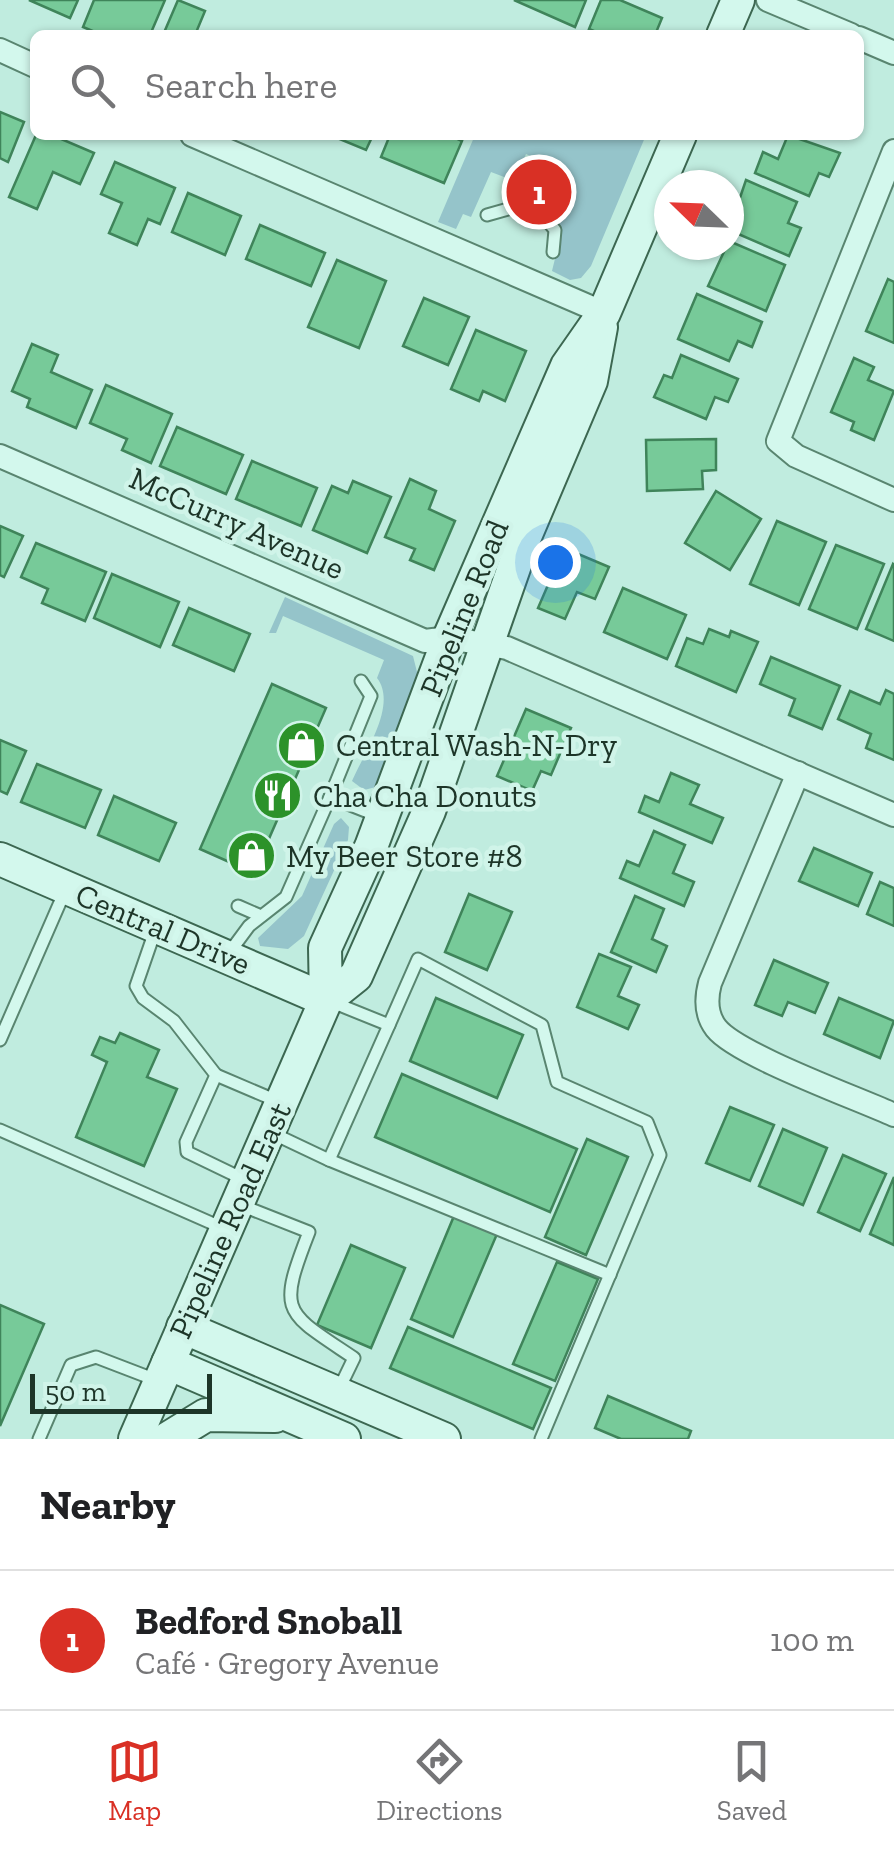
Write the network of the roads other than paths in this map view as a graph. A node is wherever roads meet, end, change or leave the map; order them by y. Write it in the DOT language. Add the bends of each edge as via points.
graph roads {
  1 [pos="738,0"];
  2 [pos="768,0"];
  3 [pos="725,30"];
  4 [pos="839,30"];
  5 [pos="864,40"];
  6 [pos="0,50"];
  7 [pos="894,53"];
  8 [pos="30,64"];
  9 [pos="204,140"];
  10 [pos="678,140"];
  11 [pos="894,151"];
  12 [pos="886,196"];
  13 [pos="522,205"];
  14 [pos="540,212"];
  15 [pos="487,214"];
  16 [pos="554,252"];
  17 [pos="604,313"];
  18 [pos="0,456"];
  19 [pos="894,500"];
  20 [pos="449,638"];
  21 [pos="486,644"];
  22 [pos="362,681"];
  23 [pos="798,773"];
  24 [pos="330,797"];
  25 [pos="894,814"];
  26 [pos="382,818"];
  27 [pos="0,858"];
  28 [pos="67,888"];
  29 [pos="238,906"];
  30 [pos="261,916"];
  31 [pos="157,926"];
  32 [pos="227,957"];
  33 [pos="326,1000"];
  34 [pos="389,1025"];
  35 [pos="0,1040"];
  36 [pos="216,1075"];
  37 [pos="894,1115"];
  38 [pos="275,1118"];
  39 [pos="1,1134"];
  40 [pos="328,1160"];
  41 [pos="237,1205"];
  42 [pos="610,1275"];
  43 [pos="184,1327"];
  44 [pos="164,1372"];
  45 [pos="337,1393"];
  46 [pos="290,1415"];
  47 [pos="433,1437"];
  48 [pos="39,1439"];
  49 [pos="135,1439"];
  50 [pos="167,1439"];
  51 [pos="344,1439"];
  52 [pos="541,1439"];
  1 -- 3 [label="main road"];
  2 -- 4 [label="street"];
  5 -- 7 [label="street"];
  6 -- 8 [label="street"];
  9 -- 17 [label="street"];
  10 -- 17 [label="main road, Pipeline Road"];
  11 -- 12 [label="street"];
  12 -- 19 [label="street" via="778,441 796,456"];
  13 -- 15 [label="lane"];
  14 -- 16 [label="lane" via="555,230"];
  17 -- 20 [label="main road, Pipeline Road" via="567,366"];
  17 -- 21 [label="main road, Pipeline Road" via="590,381"];
  18 -- 20 [label="street, McCurry Avenue" via="425,641"];
  20 -- 21 [label="street, McCurry Avenue"];
  20 -- 26 [label="main road, Pipeline Road"];
  21 -- 23 [label="street, McCurry Avenue"];
  21 -- 33 [label="main road, Pipeline Road" via="429,811 356,976"];
  22 -- 24 [label="lane" via="371,696"];
  23 -- 25 [label="street, McCurry Avenue"];
  23 -- 37 [label="street" via="708,992 708,1015 718,1032 764,1057"];
  24 -- 26 [label="lane"];
  24 -- 30 [label="lane" via="289,892"];
  26 -- 33 [label="main road, Pipeline Road" via="325,948"];
  27 -- 28 [label="main road, Central Drive"];
  28 -- 31 [label="main road, Central Drive"];
  28 -- 35 [label="lane"];
  29 -- 30 [label="lane"];
  30 -- 32 [label="lane"];
  31 -- 32 [label="main road, Central Drive"];
  31 -- 36 [label="lane" via="136,986"];
  32 -- 33 [label="main road, Central Drive"];
  33 -- 34 [label="lane"];
  33 -- 38 [label="main road, Pipeline Road East"];
  34 -- 40 [label="lane"];
  34 -- 42 [label="lane" via="418,959 542,1025 557,1082 648,1122 660,1155"];
  36 -- 38 [label="lane"];
  36 -- 41 [label="lane" via="187,1152"];
  38 -- 40 [label="lane"];
  38 -- 41 [label="main road, Pipeline Road East"];
  39 -- 41 [label="lane"];
  40 -- 42 [label="lane"];
  41 -- 43 [label="main road, Pipeline Road East"];
  41 -- 45 [label="lane" via="309,1232 287,1296 295,1317 354,1358"];
  42 -- 52 [label="lane"];
  43 -- 44 [label="main road, Pipeline Road East"];
  43 -- 45 [label="main road"];
  44 -- 46 [label="main road"];
  44 -- 48 [label="lane" via="96,1357 71,1365"];
  44 -- 49 [label="main road, Pipeline Road East"];
  45 -- 47 [label="main road"];
  46 -- 50 [label="main road" via="206,1415"];
  46 -- 51 [label="main road"];
}
